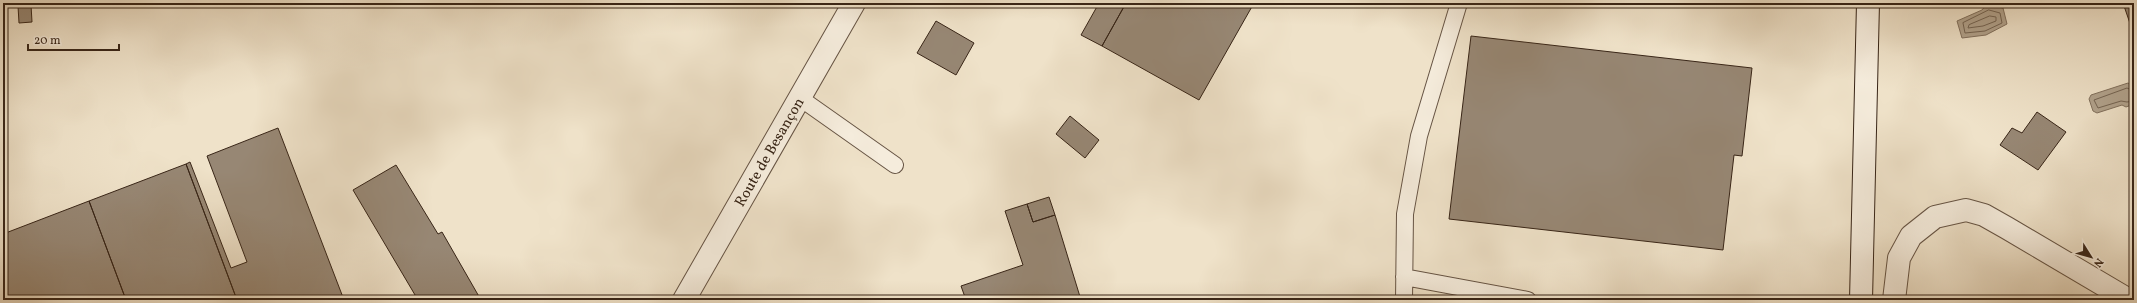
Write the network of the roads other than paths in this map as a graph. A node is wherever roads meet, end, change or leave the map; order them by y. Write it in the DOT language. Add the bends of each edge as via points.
graph roads {
  1 [pos="854,3"];
  2 [pos="1459,3"];
  3 [pos="1868,3"];
  4 [pos="800,98"];
  5 [pos="895,165"];
  6 [pos="1404,277"];
  7 [pos="684,300"];
  8 [pos="1404,300"];
  9 [pos="1528,300"];
  10 [pos="1861,300"];
  11 [pos="1894,300"];
  12 [pos="2129,300"];
  1 -- 4 [label="street, Route de Besançon"];
  2 -- 6 [label="lane" via="1419,136 1405,214"];
  3 -- 10 [label="street"];
  4 -- 5 [label="lane"];
  4 -- 7 [label="street, Route de Besançon"];
  6 -- 8 [label="lane"];
  6 -- 9 [label="lane"];
  11 -- 12 [label="street" via="1899,258 1911,236 1935,217 1966,210 1984,215"];
}
